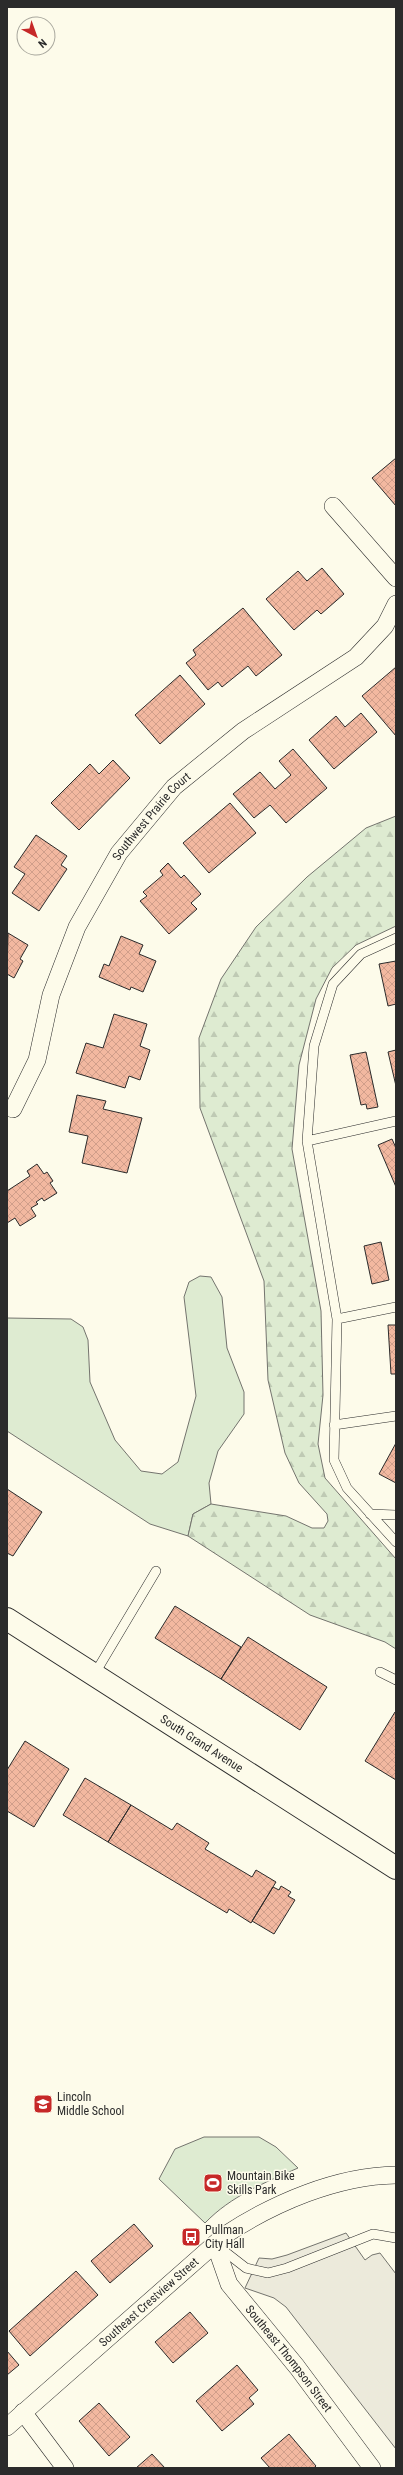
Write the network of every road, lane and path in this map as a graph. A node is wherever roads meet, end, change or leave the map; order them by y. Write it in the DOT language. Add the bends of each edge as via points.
graph roads {
  1 [pos="333,506"];
  2 [pos="396,578"];
  3 [pos="396,604"];
  4 [pos="396,938"];
  5 [pos="13,1109"];
  6 [pos="396,1121"];
  7 [pos="307,1141"];
  8 [pos="396,1307"];
  9 [pos="337,1319"];
  10 [pos="396,1416"];
  11 [pos="334,1425"];
  12 [pos="370,1514"];
  13 [pos="396,1515"];
  14 [pos="396,1542"];
  15 [pos="156,1571"];
  16 [pos="7,1619"];
  17 [pos="380,1672"];
  18 [pos="94,1675"];
  19 [pos="396,1680"];
  20 [pos="396,1868"];
  21 [pos="396,2175"];
  22 [pos="396,2238"];
  23 [pos="215,2244"];
  24 [pos="24,2412"];
  25 [pos="7,2427"];
  26 [pos="65,2468"];
  27 [pos="372,2468"];
  1 -- 2 [label="street"];
  3 -- 5 [label="street, Southwest Prairie Court" via="384,626 356,657 243,731 209,759 174,788 119,853 77,927 51,995 37,1060"];
  4 -- 7 [label="lane" via="361,954 333,984 314,1046"];
  6 -- 7 [label="lane"];
  7 -- 9 [label="lane"];
  8 -- 9 [label="lane"];
  9 -- 11 [label="lane"];
  10 -- 11 [label="lane"];
  11 -- 12 [label="lane" via="334,1460 347,1488"];
  12 -- 13 [label="lane"];
  12 -- 14 [label="lane"];
  15 -- 18 [label="lane"];
  16 -- 18 [label="main road, South Grand Avenue"];
  17 -- 19 [label="lane"];
  18 -- 20 [label="main road, South Grand Avenue"];
  21 -- 23 [label="street, Southeast Crestview Street" via="378,2175 320,2188 252,2218"];
  22 -- 23 [label="lane" via="373,2234 268,2273 246,2268"];
  23 -- 24 [label="street, Southeast Crestview Street"];
  23 -- 27 [label="street, Southeast Thompson Street" via="229,2284 297,2367"];
  24 -- 25 [label="street, Southeast Crestview Street"];
  24 -- 26 [label="street"];
}
